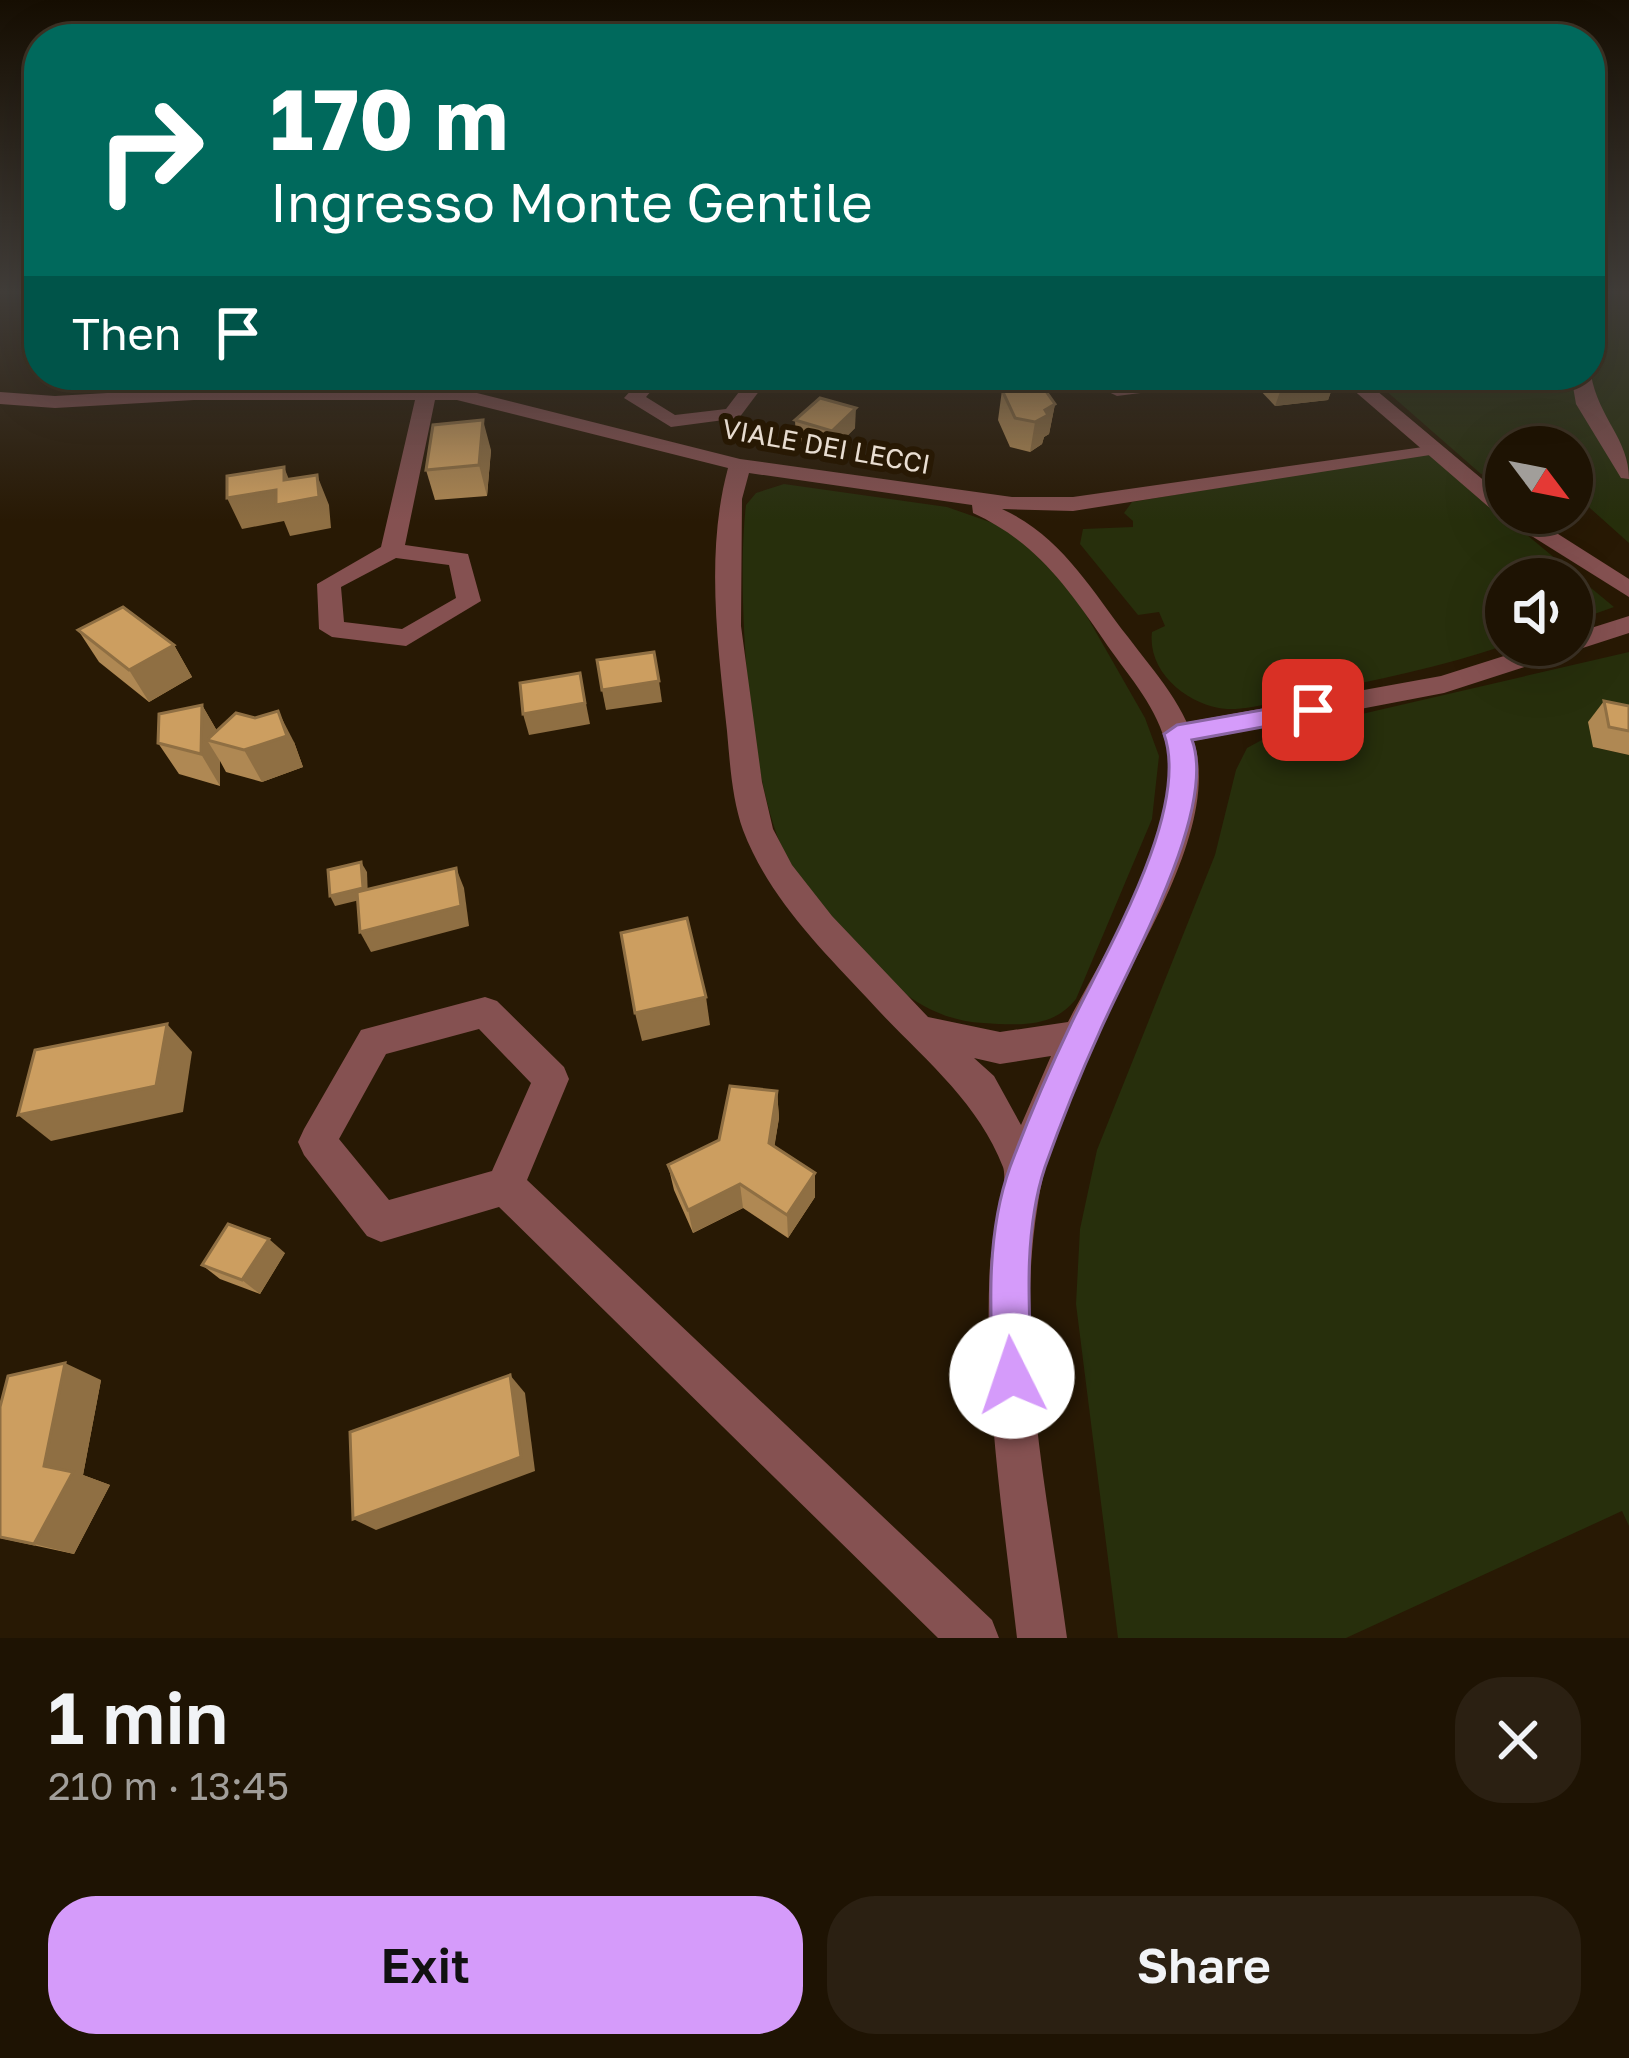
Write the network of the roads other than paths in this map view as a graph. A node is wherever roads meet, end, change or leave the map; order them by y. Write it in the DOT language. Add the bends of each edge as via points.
graph roads {
  1 [pos="439,390"];
  2 [pos="478,390"];
  3 [pos="641,390"];
  4 [pos="750,390"];
  5 [pos="1363,390"];
  6 [pos="1584,390"];
  7 [pos="426,394"];
  8 [pos="0,398"];
  9 [pos="55,402"];
  10 [pos="0,419"];
  11 [pos="671,421"];
  12 [pos="644,440"];
  13 [pos="1430,449"];
  14 [pos="740,465"];
  15 [pos="1629,472"];
  16 [pos="1485,493"];
  17 [pos="953,498"];
  18 [pos="1073,504"];
  19 [pos="1542,534"];
  20 [pos="392,551"];
  21 [pos="1060,557"];
  22 [pos="1629,590"];
  23 [pos="1629,623"];
  24 [pos="1593,636"];
  25 [pos="1496,666"];
  26 [pos="1177,734"];
  27 [pos="917,1029"];
  28 [pos="1082,1036"];
  29 [pos="1026,1172"];
  30 [pos="505,1186"];
  31 [pos="974,1638"];
  32 [pos="1042,1638"];
  1 -- 7 [label="street, VIALE DEI LECCI"];
  2 -- 12 [label="street, VIALE DEI LECCI"];
  3 -- 11 [label="street" via="634,398"];
  4 -- 11 [label="street" via="732,414"];
  5 -- 13 [label="street"];
  6 -- 15 [label="street"];
  7 -- 9 [label="street, VIALE DEI LECCI"];
  7 -- 20 [label="street"];
  8 -- 9 [label="street, VIALE DEI LECCI"];
  9 -- 10 [label="street"];
  11 -- 12 [label="street"];
  12 -- 14 [label="street, VIALE DEI LECCI"];
  13 -- 16 [label="street"];
  13 -- 18 [label="street, VIALE DEI LECCI"];
  14 -- 17 [label="street, VIALE DEI LECCI"];
  14 -- 27 [label="street" via="731,499 728,626 758,829 797,898"];
  17 -- 18 [label="street, VIALE DEI LECCI"];
  17 -- 21 [label="street" via="1013,522"];
  18 -- 21 [label="street" via="1054,533"];
  19 -- 22 [label="street"];
  20 -- 20 [label="street" via="329,584 332,629 406,638 470,601 460,559"];
  21 -- 26 [label="street"];
  23 -- 24 [label="street"];
  25 -- 26 [label="street" via="1423,688"];
  26 -- 28 [label="street" via="1184,783 1171,836"];
  27 -- 28 [label="street" via="1000,1048"];
  27 -- 29 [label="street" via="981,1088"];
  28 -- 29 [label="street"];
  29 -- 32 [label="street" via="1011,1252 1008,1333"];
  30 -- 30 [label="street" via="551,1079 485,1012 374,1041 317,1142 381,1222"];
  30 -- 31 [label="street"];
}
